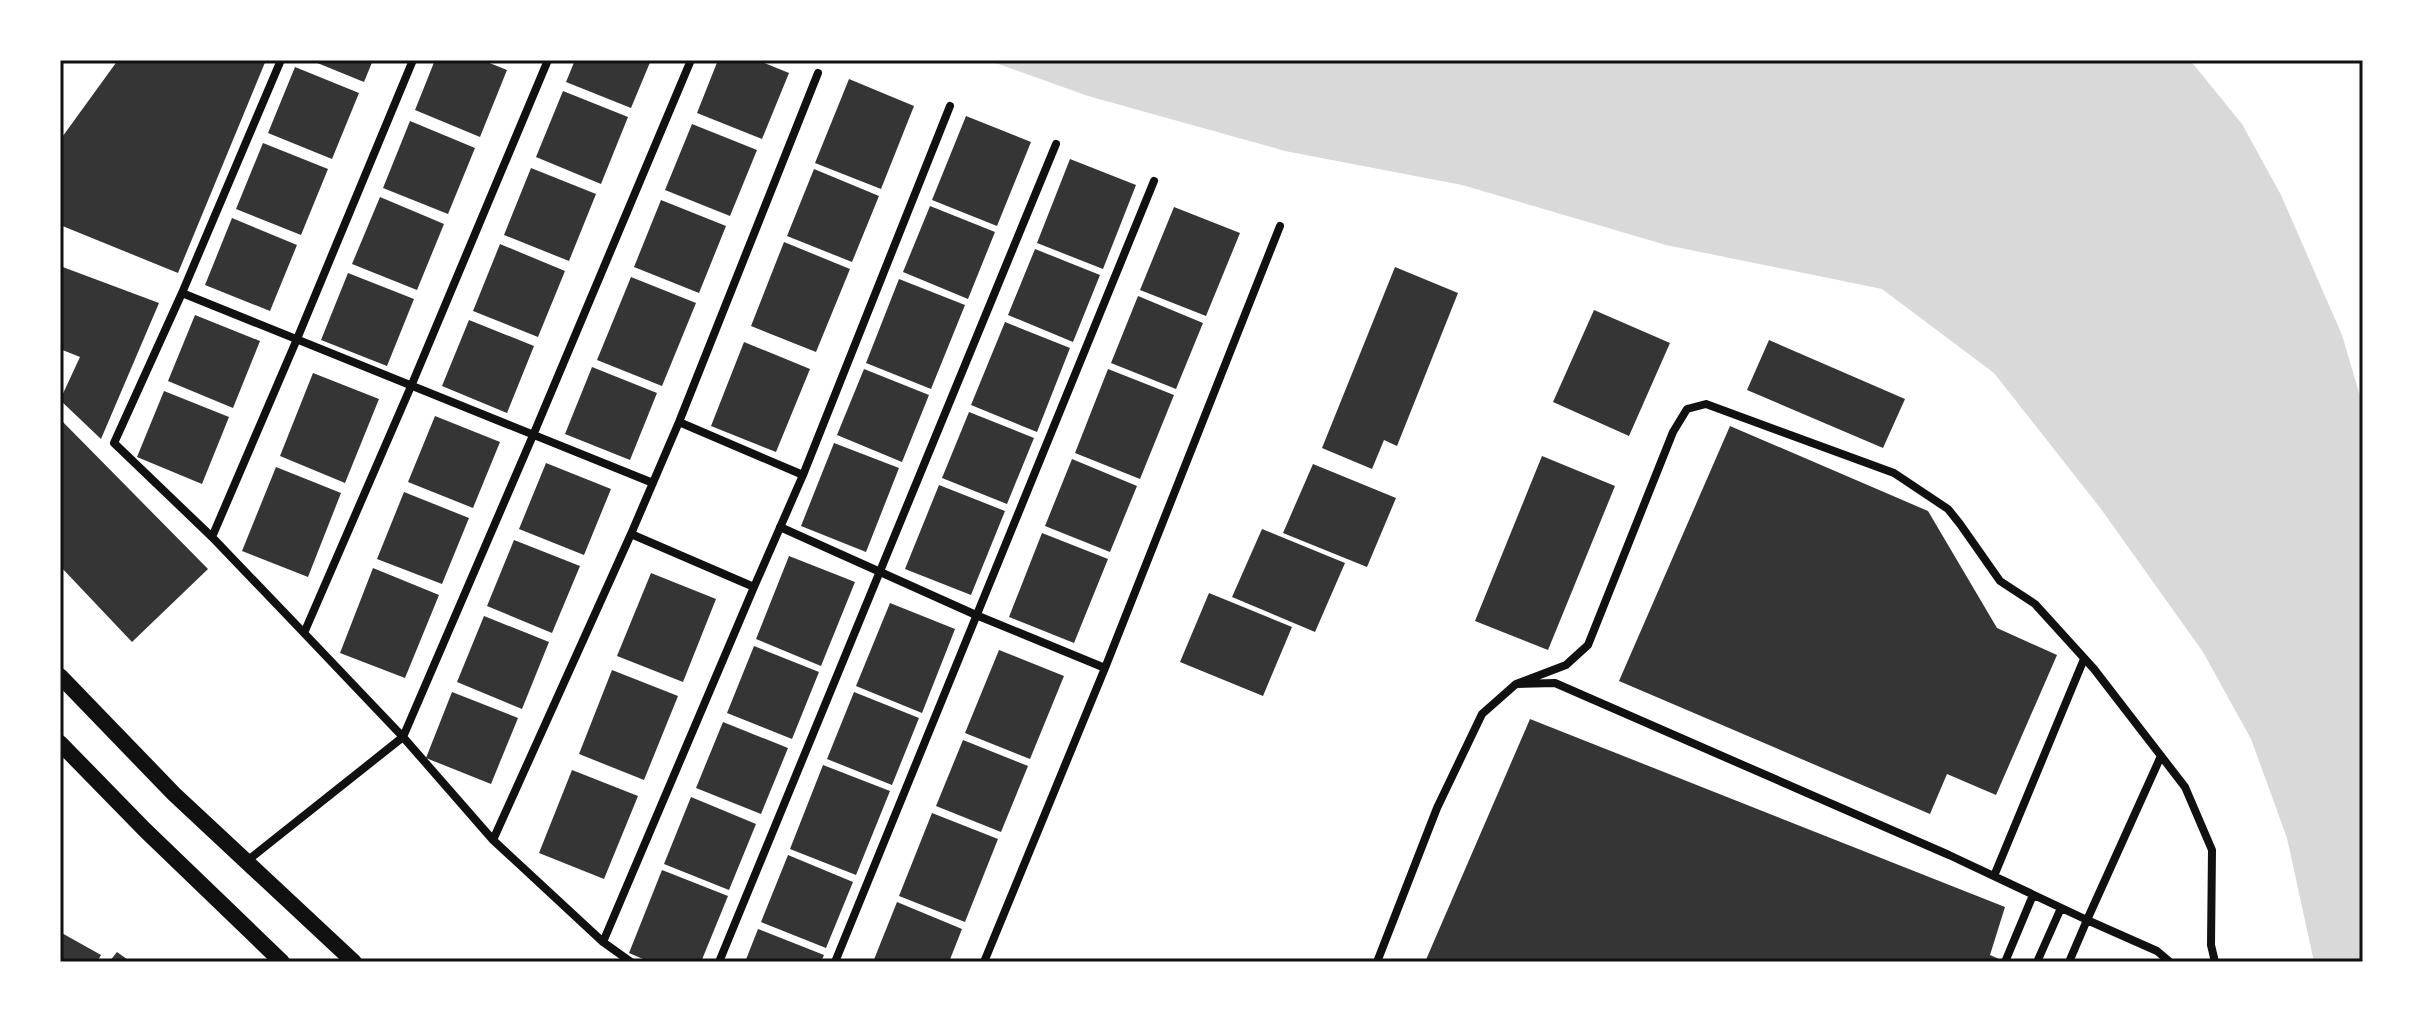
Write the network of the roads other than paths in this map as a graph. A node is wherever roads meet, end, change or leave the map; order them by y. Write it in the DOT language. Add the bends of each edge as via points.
graph roads {
  1 [pos="281,60"];
  2 [pos="413,60"];
  3 [pos="548,60"];
  4 [pos="691,60"];
  5 [pos="818,73"];
  6 [pos="950,106"];
  7 [pos="1056,144"];
  8 [pos="1154,181"];
  9 [pos="1280,226"];
  10 [pos="182,293"];
  11 [pos="297,339"];
  12 [pos="412,384"];
  13 [pos="679,422"];
  14 [pos="534,433"];
  15 [pos="803,475"];
  16 [pos="653,483"];
  17 [pos="780,527"];
  18 [pos="631,534"];
  19 [pos="212,537"];
  20 [pos="880,572"];
  21 [pos="754,587"];
  22 [pos="976,615"];
  23 [pos="304,633"];
  24 [pos="2084,659"];
  25 [pos="1105,668"];
  26 [pos="60,676"];
  27 [pos="1516,684"];
  28 [pos="403,737"];
  29 [pos="60,743"];
  30 [pos="2161,756"];
  31 [pos="493,840"];
  32 [pos="246,861"];
  33 [pos="1994,876"];
  34 [pos="2033,895"];
  35 [pos="2061,908"];
  36 [pos="2087,920"];
  37 [pos="603,942"];
  38 [pos="282,962"];
  39 [pos="354,962"];
  40 [pos="631,962"];
  41 [pos="719,962"];
  42 [pos="835,962"];
  43 [pos="984,962"];
  44 [pos="1377,962"];
  45 [pos="2005,962"];
  46 [pos="2037,962"];
  47 [pos="2069,962"];
  48 [pos="2170,962"];
  49 [pos="2215,962"];
  1 -- 10 [label="street"];
  2 -- 11 [label="street"];
  3 -- 12 [label="street"];
  4 -- 14 [label="street"];
  5 -- 13 [label="street"];
  6 -- 15 [label="street"];
  7 -- 20 [label="street"];
  8 -- 22 [label="street"];
  9 -- 25 [label="street"];
  10 -- 11 [label="street"];
  10 -- 19 [label="street" via="114,443"];
  11 -- 12 [label="street"];
  11 -- 19 [label="street"];
  12 -- 14 [label="street"];
  12 -- 23 [label="street"];
  13 -- 15 [label="street"];
  13 -- 16 [label="street"];
  14 -- 16 [label="street"];
  14 -- 28 [label="street"];
  15 -- 17 [label="street"];
  16 -- 18 [label="street"];
  17 -- 20 [label="street"];
  17 -- 21 [label="street"];
  18 -- 21 [label="street"];
  18 -- 31 [label="street"];
  19 -- 23 [label="street"];
  20 -- 22 [label="street"];
  20 -- 41 [label="street"];
  21 -- 37 [label="street"];
  22 -- 25 [label="street"];
  22 -- 42 [label="street"];
  23 -- 28 [label="street"];
  24 -- 27 [label="street" via="2035,604 2000,581 1948,509 1929,495 1894,473 1706,404 1687,409 1673,432 1588,645 1566,665"];
  24 -- 30 [label="street"];
  24 -- 33 [label="street"];
  25 -- 43 [label="street"];
  26 -- 32 [label="main road"];
  27 -- 33 [label="street" via="1555,683"];
  27 -- 44 [label="street" via="1482,714 1437,808"];
  28 -- 31 [label="street"];
  28 -- 32 [label="street"];
  29 -- 38 [label="main road"];
  30 -- 36 [label="street"];
  30 -- 49 [label="street" via="2185,787 2212,850"];
  31 -- 37 [label="street"];
  32 -- 39 [label="main road"];
  33 -- 34 [label="street"];
  34 -- 35 [label="street"];
  34 -- 45 [label="street"];
  35 -- 36 [label="street"];
  35 -- 46 [label="street"];
  36 -- 47 [label="street"];
  36 -- 48 [label="street"];
  37 -- 40 [label="street"];
}
